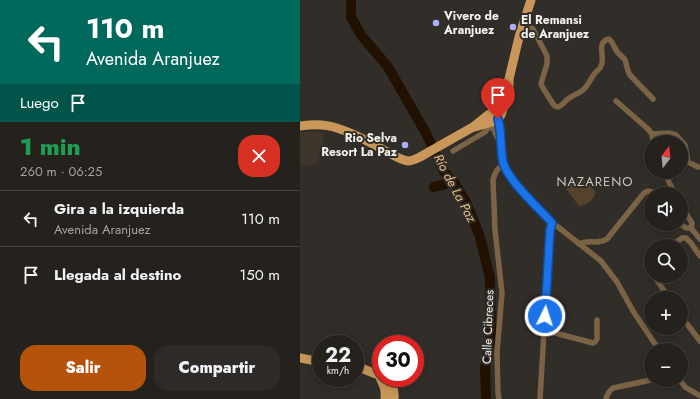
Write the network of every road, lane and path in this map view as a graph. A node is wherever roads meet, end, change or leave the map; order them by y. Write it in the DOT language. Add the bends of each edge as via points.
graph roads {
  1 [pos="531,0"];
  2 [pos="523,24"];
  3 [pos="653,98"];
  4 [pos="616,101"];
  5 [pos="492,118"];
  6 [pos="300,126"];
  7 [pos="652,134"];
  8 [pos="501,145"];
  9 [pos="452,151"];
  10 [pos="504,164"];
  11 [pos="698,167"];
  12 [pos="644,193"];
  13 [pos="688,216"];
  14 [pos="552,223"];
  15 [pos="691,228"];
  16 [pos="700,239"];
  17 [pos="688,240"];
  18 [pos="579,244"];
  19 [pos="700,256"];
  20 [pos="597,320"];
  21 [pos="688,325"];
  22 [pos="544,330"];
  23 [pos="700,341"];
  24 [pos="654,343"];
  25 [pos="300,358"];
  26 [pos="312,360"];
  27 [pos="644,381"];
  28 [pos="385,387"];
  29 [pos="685,387"];
  30 [pos="700,396"];
  31 [pos="389,399"];
  32 [pos="499,399"];
  33 [pos="540,399"];
  34 [pos="606,399"];
  1 -- 2 [label="main road"];
  2 -- 3 [label="street" via="533,29 547,56 541,84 555,106 558,107 585,89 601,67 602,43 609,39 623,57 630,76"];
  2 -- 5 [label="main road" via="509,79 509,92 504,107"];
  4 -- 7 [label="street"];
  5 -- 6 [label="main road" via="420,157 407,161 352,134 323,125"];
  5 -- 8 [label="street"];
  5 -- 8 [label="street" via="499,123"];
  5 -- 9 [label="street" via="485,132"];
  7 -- 11 [label="street" via="676,135 685,145 688,162"];
  8 -- 10 [label="street"];
  10 -- 14 [label="street" via="518,187"];
  10 -- 32 [label="street, Calle Cibreces" via="494,173 493,180 502,293 498,352"];
  12 -- 18 [label="street" via="607,239"];
  13 -- 15 [label="street" via="692,223"];
  14 -- 18 [label="street"];
  14 -- 22 [label="street"];
  15 -- 16 [label="street"];
  17 -- 19 [label="street"];
  18 -- 24 [label="street" via="609,270"];
  20 -- 22 [label="street" via="597,339 593,343"];
  21 -- 23 [label="street"];
  22 -- 33 [label="street"];
  25 -- 26 [label="main road"];
  27 -- 34 [label="street" via="613,388"];
  28 -- 31 [label="main road"];
  29 -- 30 [label="street"];
}
